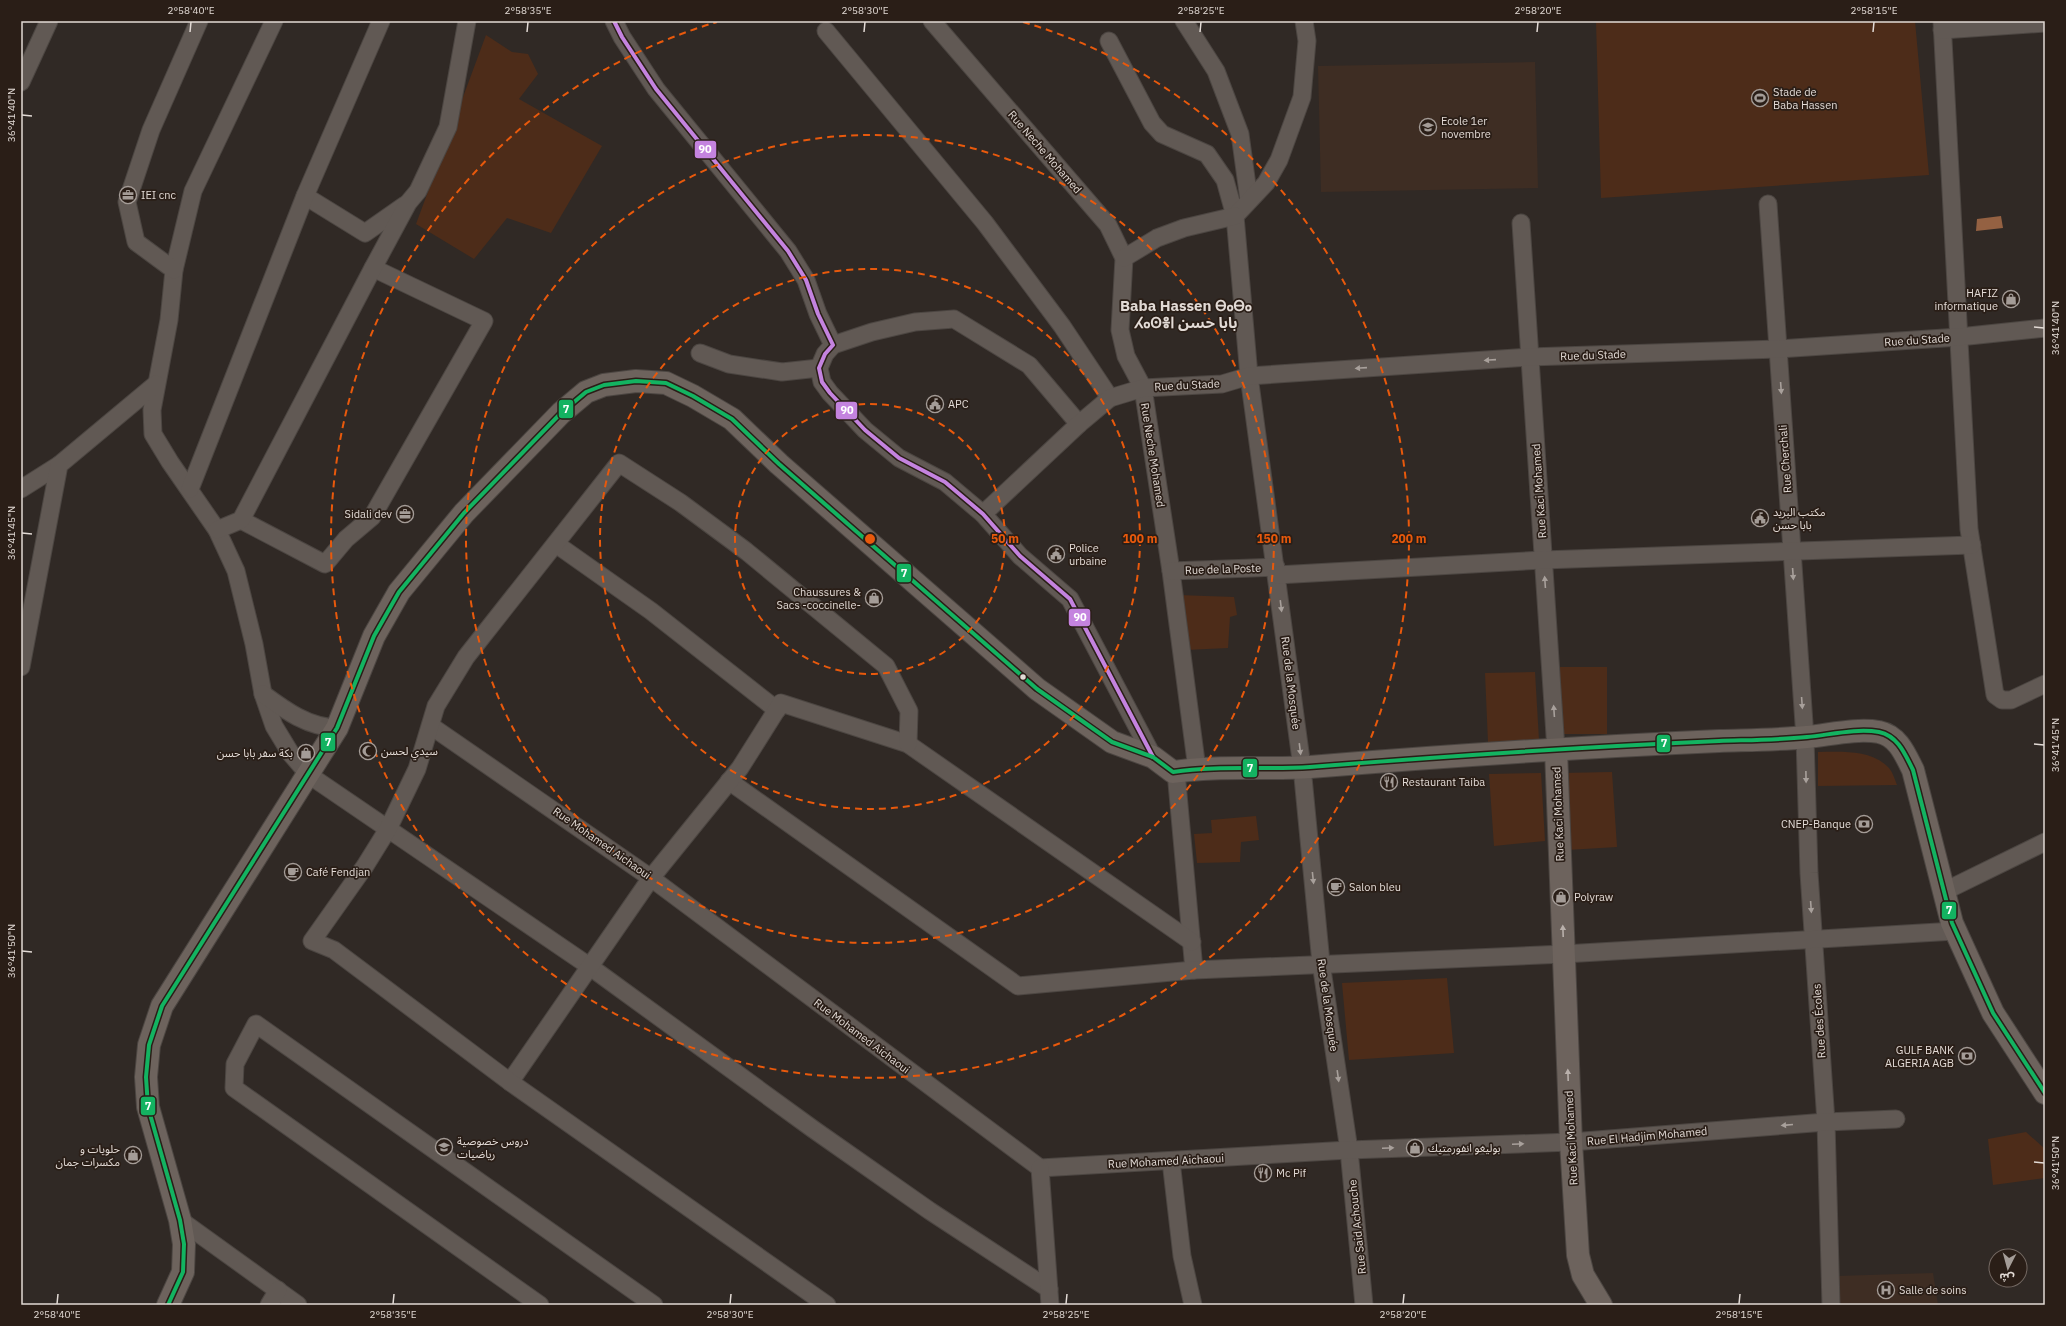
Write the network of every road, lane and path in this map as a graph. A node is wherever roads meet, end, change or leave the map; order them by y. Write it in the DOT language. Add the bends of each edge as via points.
graph roads {
  1 [pos="49,21"];
  2 [pos="199,21"];
  3 [pos="274,21"];
  4 [pos="381,21"];
  5 [pos="467,21"];
  6 [pos="614,21"];
  7 [pos="932,21"];
  8 [pos="1184,21"];
  9 [pos="1304,21"];
  10 [pos="2045,23"];
  11 [pos="1942,25"];
  12 [pos="826,32"];
  13 [pos="1109,41"];
  14 [pos="21,82"];
  15 [pos="305,196"];
  16 [pos="1249,200"];
  17 [pos="408,203"];
  18 [pos="1768,204"];
  19 [pos="1235,216"];
  20 [pos="1521,223"];
  21 [pos="1124,258"];
  22 [pos="373,268"];
  23 [pos="174,270"];
  24 [pos="2045,328"];
  25 [pos="1959,338"];
  26 [pos="833,345"];
  27 [pos="1778,349"];
  28 [pos="700,353"];
  29 [pos="1529,357"];
  30 [pos="819,368"];
  31 [pos="1249,376"];
  32 [pos="156,384"];
  33 [pos="1143,388"];
  34 [pos="1110,398"];
  35 [pos="1079,424"];
  36 [pos="59,465"];
  37 [pos="21,489"];
  38 [pos="190,489"];
  39 [pos="983,514"];
  40 [pos="241,520"];
  41 [pos="217,530"];
  42 [pos="556,544"];
  43 [pos="1972,545"];
  44 [pos="1792,552"];
  45 [pos="1543,554"];
  46 [pos="1170,571"];
  47 [pos="1276,571"];
  48 [pos="21,667"];
  49 [pos="2045,684"];
  50 [pos="263,694"];
  51 [pos="777,710"];
  52 [pos="430,726"];
  53 [pos="337,728"];
  54 [pos="1805,738"];
  55 [pos="908,744"];
  56 [pos="1556,750"];
  57 [pos="1153,757"];
  58 [pos="1302,767"];
  59 [pos="1187,770"];
  60 [pos="309,774"];
  61 [pos="729,780"];
  62 [pos="388,829"];
  63 [pos="2045,842"];
  64 [pos="651,878"];
  65 [pos="1945,890"];
  66 [pos="1955,931"];
  67 [pos="1813,933"];
  68 [pos="1192,942"];
  69 [pos="1564,954"];
  70 [pos="1322,963"];
  71 [pos="589,966"];
  72 [pos="1194,970"];
  73 [pos="510,1082"];
  74 [pos="2045,1093"];
  75 [pos="1896,1119"];
  76 [pos="1826,1122"];
  77 [pos="1571,1142"];
  78 [pos="1349,1150"];
  79 [pos="1171,1161"];
  80 [pos="1040,1168"];
  81 [pos="180,1220"];
  82 [pos="278,1290"];
  83 [pos="1050,1297"];
  84 [pos="168,1305"];
  85 [pos="269,1305"];
  86 [pos="298,1305"];
  87 [pos="540,1305"];
  88 [pos="654,1305"];
  89 [pos="828,1305"];
  90 [pos="1192,1305"];
  91 [pos="1364,1305"];
  92 [pos="1601,1305"];
  93 [pos="1831,1305"];
  1 -- 14 [label="street"];
  2 -- 23 [label="street" via="152,130 127,202 136,242"];
  3 -- 23 [label="street" via="193,191"];
  4 -- 15 [label="street"];
  5 -- 17 [label="street" via="448,127 418,191"];
  6 -- 26 [label="street" via="656,90 788,251 806,280"];
  7 -- 21 [label="street, Rue Neche Mohamed" via="1108,225"];
  8 -- 16 [label="street" via="1216,71 1240,134"];
  9 -- 16 [label="street" via="1307,41 1302,98 1279,160 1266,183"];
  10 -- 11 [label="street"];
  11 -- 25 [label="street"];
  12 -- 34 [label="street" via="984,223 1062,326"];
  13 -- 19 [label="street, Rue de la Mosquée" via="1152,123 1162,134 1207,154 1225,180"];
  15 -- 17 [label="street" via="365,233"];
  15 -- 38 [label="street"];
  16 -- 19 [label="street"];
  17 -- 22 [label="street"];
  18 -- 27 [label="street, Rue Cherchali"];
  19 -- 21 [label="street" via="1184,228 1157,238"];
  19 -- 31 [label="street, Rue de la Mosquée"];
  20 -- 29 [label="street, Rue Kaci Mohamed"];
  21 -- 33 [label="street, Rue Neche Mohamed" via="1120,330 1126,356"];
  22 -- 40 [label="street"];
  22 -- 40 [label="street" via="484,320 372,517 346,539 325,564"];
  23 -- 32 [label="street" via="169,320"];
  24 -- 25 [label="street, Rue du Stade"];
  25 -- 27 [label="street, Rue du Stade"];
  25 -- 43 [label="street"];
  26 -- 30 [label="street" via="825,354"];
  26 -- 35 [label="street" via="915,322 954,319 1029,366"];
  27 -- 29 [label="street, Rue du Stade"];
  27 -- 44 [label="street, Rue Cherchali, one-way"];
  28 -- 30 [label="street" via="729,364 782,372"];
  29 -- 31 [label="street, Rue du Stade, one-way"];
  29 -- 45 [label="street, Rue Kaci Mohamed"];
  30 -- 39 [label="street" via="822,382 830,393 865,430 899,458 945,482"];
  31 -- 33 [label="street, Rue du Stade" via="1222,384"];
  31 -- 47 [label="street, Rue de la Mosquée"];
  32 -- 36 [label="street"];
  32 -- 38 [label="street" via="152,410 153,434"];
  33 -- 34 [label="street, Rue du Stade"];
  33 -- 46 [label="street, Rue Neche Mohamed"];
  34 -- 35 [label="street"];
  35 -- 39 [label="street"];
  36 -- 37 [label="street"];
  36 -- 48 [label="street"];
  38 -- 41 [label="street"];
  39 -- 57 [label="street" via="1020,556 1070,599"];
  40 -- 41 [label="street"];
  41 -- 50 [label="street" via="236,571"];
  42 -- 51 [label="street" via="650,611"];
  42 -- 52 [label="street" via="466,657 436,706"];
  42 -- 55 [label="street" via="619,463 681,502 746,551 886,666 909,711"];
  43 -- 44 [label="street, Rue de la Poste"];
  43 -- 49 [label="street" via="1996,695 2002,700 2011,700"];
  44 -- 45 [label="street, Rue de la Poste"];
  44 -- 54 [label="street, Rue Cherchali, one-way"];
  45 -- 47 [label="street, Rue de la Poste"];
  56 -- 45 [label="street, Rue Kaci Mohamed, one-way"];
  46 -- 47 [label="street, Rue de la Poste"];
  46 -- 59 [label="street, Rue Neche Mohamed"];
  47 -- 58 [label="street, Rue de la Mosquée, one-way"];
  50 -- 53 [label="street" via="287,712 322,728"];
  50 -- 60 [label="street" via="274,726 291,754"];
  51 -- 55 [label="street" via="781,703"];
  51 -- 61 [label="street" via="740,768"];
  52 -- 62 [label="street" via="417,769"];
  52 -- 64 [label="street, Rue Mohamed Aichaoui"];
  53 -- 57 [label="main road" via="374,636 399,592 464,513 561,413 586,392 604,385 636,380 666,383 732,419 779,464 1037,689 1112,742"];
  53 -- 60 [label="main road"];
  54 -- 56 [label="main road"];
  54 -- 65 [label="main road" via="1862,731 1877,732 1889,736 1902,748 1913,770"];
  54 -- 67 [label="street, Rue des Écoles, one-way" via="1807,845"];
  55 -- 68 [label="street"];
  56 -- 58 [label="main road"];
  69 -- 56 [label="main road, Rue Kaci Mohamed, one-way"];
  57 -- 59 [label="main road" via="1173,772"];
  58 -- 59 [label="main road"];
  58 -- 70 [label="street, Rue de la Mosquée, one-way"];
  59 -- 68 [label="street, Rue Neche Mohamed"];
  60 -- 62 [label="street"];
  60 -- 81 [label="main road" via="162,1006 149,1045 146,1077 148,1107"];
  61 -- 64 [label="street"];
  61 -- 72 [label="street" via="1018,986"];
  62 -- 71 [label="street"];
  62 -- 73 [label="street" via="312,941 334,950"];
  63 -- 65 [label="street"];
  64 -- 71 [label="street"];
  64 -- 80 [label="street, Rue Mohamed Aichaoui"];
  65 -- 66 [label="main road"];
  66 -- 67 [label="street"];
  66 -- 74 [label="main road" via="1993,1013"];
  67 -- 69 [label="street"];
  67 -- 76 [label="street, Rue des Écoles"];
  68 -- 72 [label="street, Rue Neche Mohamed"];
  69 -- 70 [label="street"];
  77 -- 69 [label="main road, Rue Kaci Mohamed, one-way"];
  70 -- 72 [label="street"];
  70 -- 78 [label="street, Rue de la Mosquée, one-way"];
  71 -- 73 [label="street"];
  71 -- 83 [label="street"];
  73 -- 89 [label="street"];
  75 -- 76 [label="street, Rue El Hadjim Mohamed"];
  76 -- 77 [label="street, Rue El Hadjim Mohamed, one-way"];
  76 -- 93 [label="street, Rue des Écoles"];
  78 -- 77 [label="street, Rue El Hadjim Mohamed, one-way"];
  77 -- 92 [label="main road, Rue Kaci Mohamed" via="1578,1255 1583,1275"];
  78 -- 79 [label="street, Rue Mohamed Aichaoui"];
  78 -- 91 [label="street, Rue Said Achouche"];
  79 -- 80 [label="street, Rue Mohamed Aichaoui"];
  79 -- 90 [label="street" via="1182,1256"];
  80 -- 83 [label="street"];
  81 -- 82 [label="street"];
  81 -- 84 [label="main road" via="184,1244 183,1272"];
  82 -- 85 [label="street"];
  82 -- 86 [label="street"];
  87 -- 88 [label="street" via="234,1088 235,1064 256,1024"];
}
